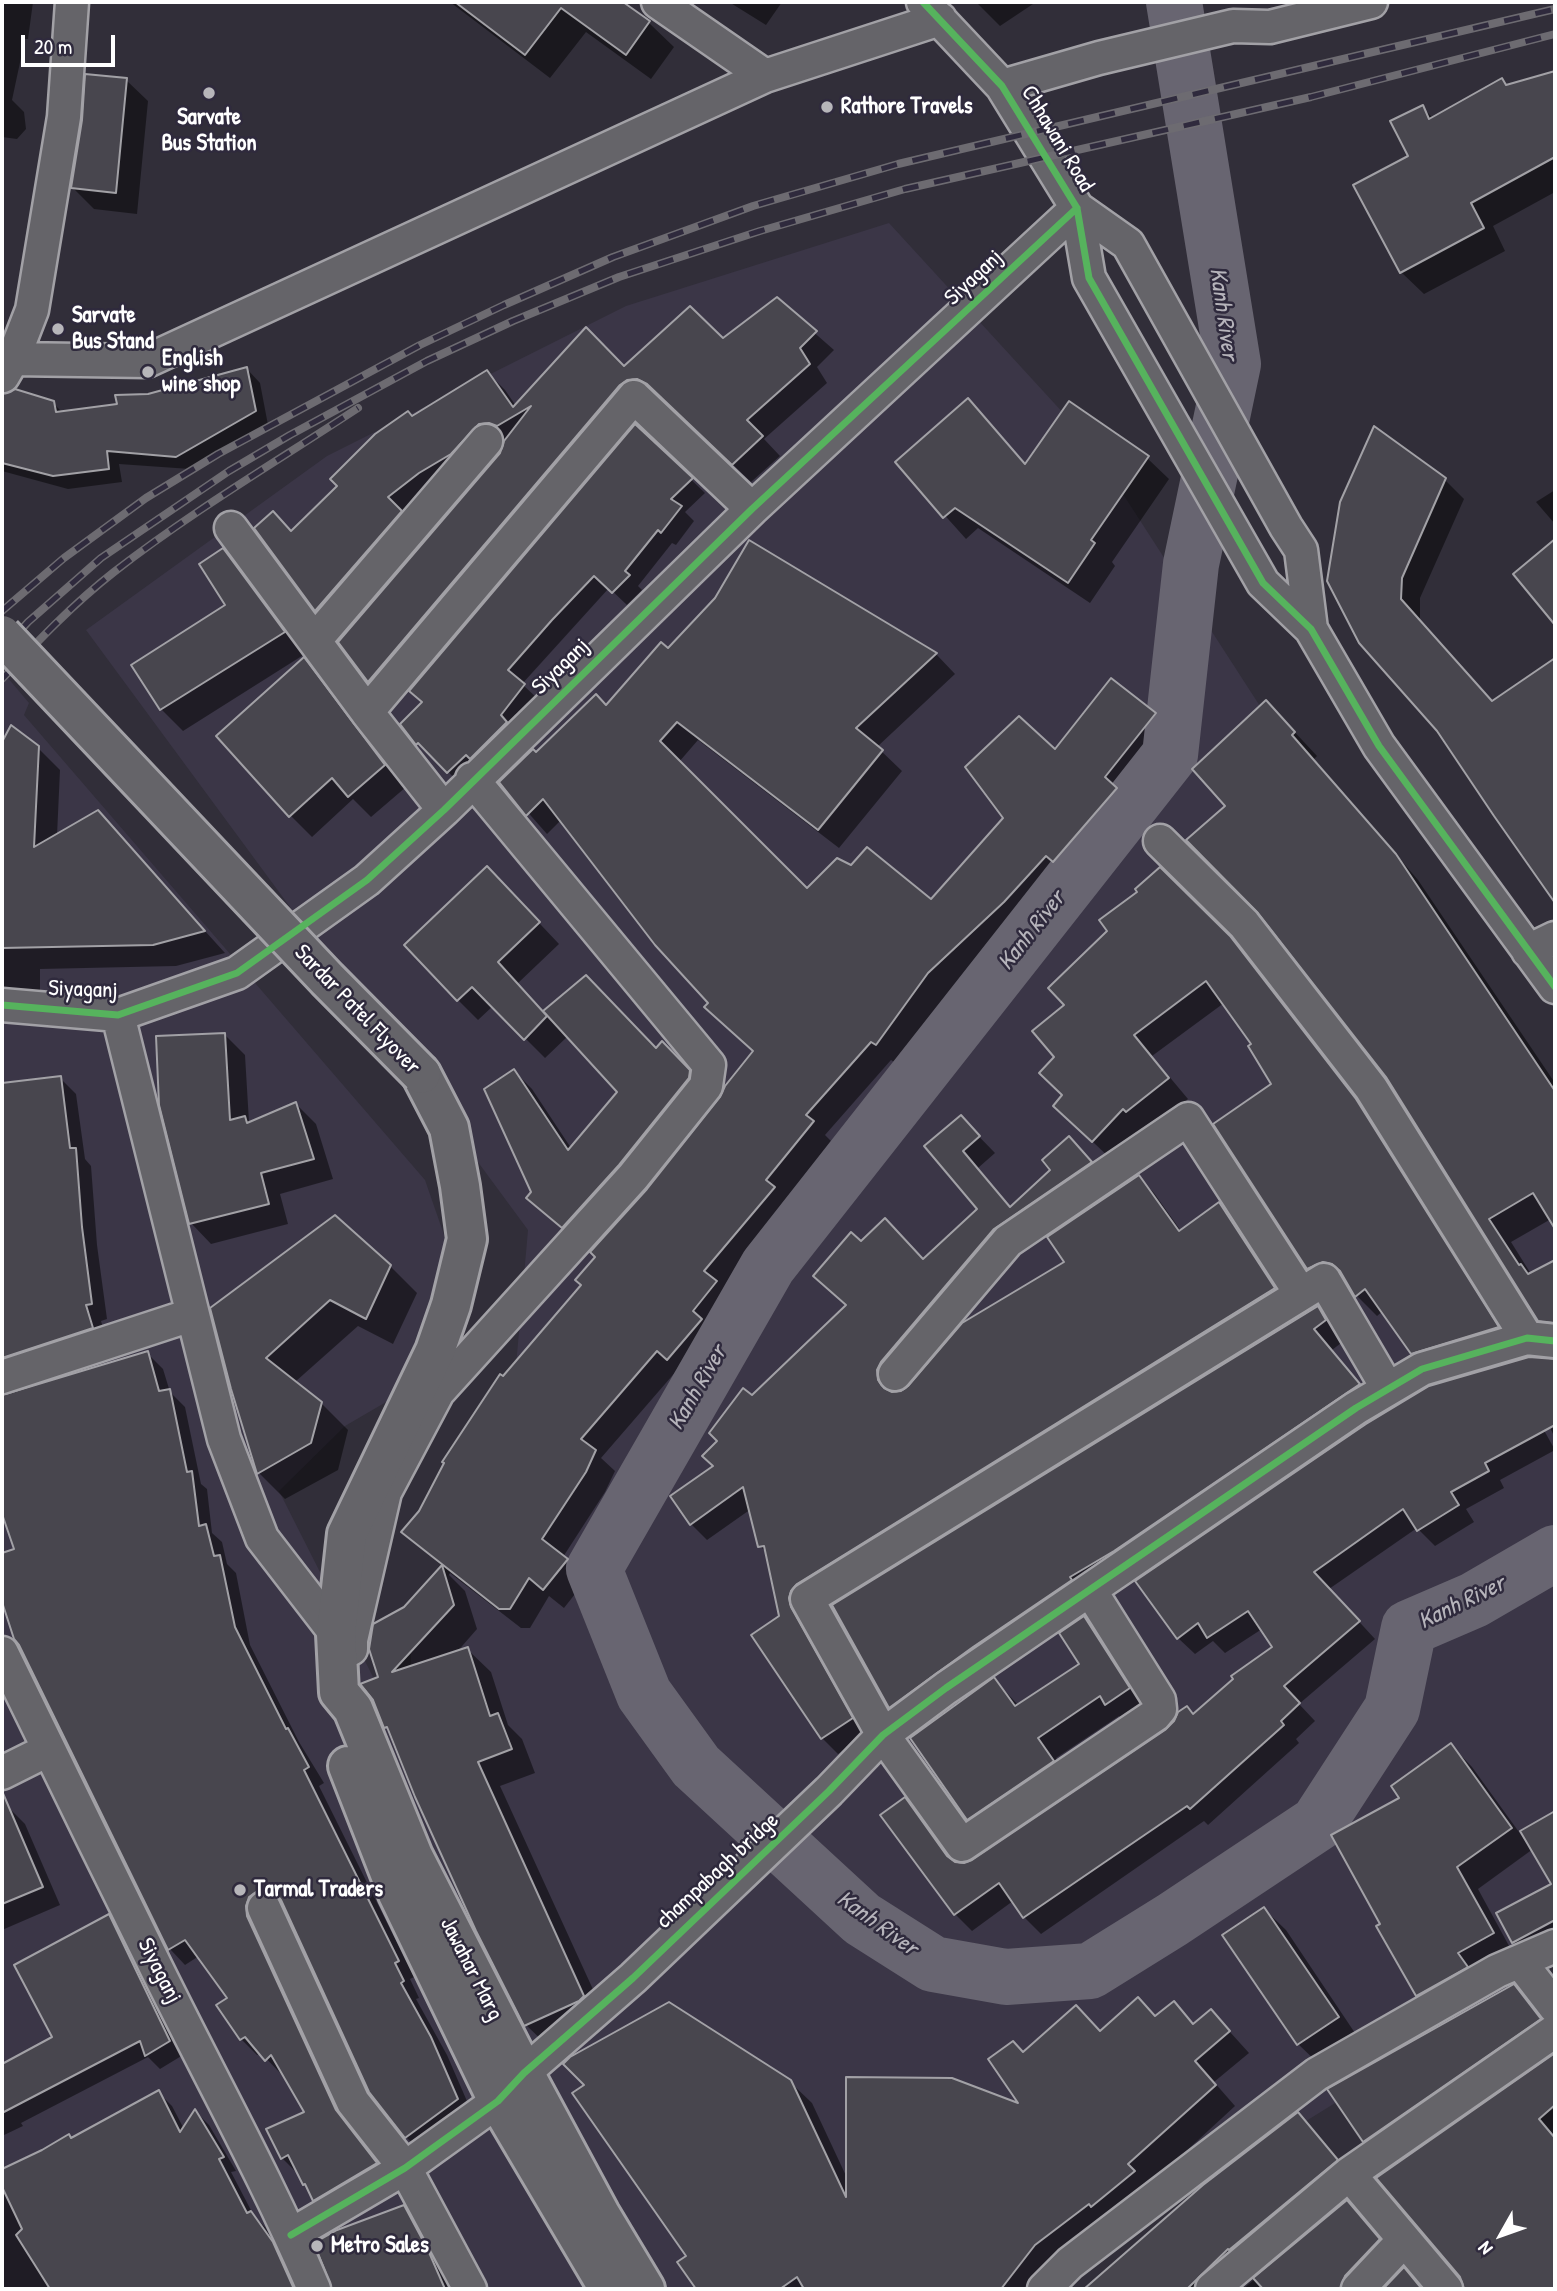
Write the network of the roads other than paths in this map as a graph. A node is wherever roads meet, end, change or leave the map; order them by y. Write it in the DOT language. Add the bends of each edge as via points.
graph roads {
  1 [pos="72,2"];
  2 [pos="658,2"];
  3 [pos="1371,2"];
  4 [pos="932,10"];
  5 [pos="765,76"];
  6 [pos="1002,86"];
  7 [pos="1077,208"];
  8 [pos="7,368"];
  9 [pos="486,441"];
  10 [pos="752,509"];
  11 [pos="232,528"];
  12 [pos="1311,629"];
  13 [pos="2,635"];
  14 [pos="315,640"];
  15 [pos="366,712"];
  16 [pos="472,779"];
  17 [pos="444,810"];
  18 [pos="1160,841"];
  19 [pos="1542,945"];
  20 [pos="1555,987"];
  21 [pos="2,1005"];
  22 [pos="118,1015"];
  23 [pos="1301,1294"];
  24 [pos="191,1315"];
  25 [pos="1541,1339"];
  26 [pos="895,1374"];
  27 [pos="2,1377"];
  28 [pos="1388,1389"];
  29 [pos="1090,1590"];
  30 [pos="336,1634"];
  31 [pos="2,1653"];
  32 [pos="346,1700"];
  33 [pos="883,1735"];
  34 [pos="48,1749"];
  35 [pos="2,1773"];
  36 [pos="264,1908"];
  37 [pos="1555,1946"];
  38 [pos="1521,1962"];
  39 [pos="1555,2007"];
  40 [pos="1555,2031"];
  41 [pos="524,2073"];
  42 [pos="498,2101"];
  43 [pos="405,2168"];
  44 [pos="1349,2174"];
  45 [pos="291,2235"];
  46 [pos="1404,2240"];
  47 [pos="314,2289"];
  48 [pos="470,2289"];
  49 [pos="608,2289"];
  50 [pos="645,2289"];
  51 [pos="1044,2289"];
  52 [pos="1212,2289"];
  53 [pos="1358,2289"];
  54 [pos="1446,2289"];
  1 -- 8 [label="street" via="64,117 32,310"];
  2 -- 5 [label="street"];
  3 -- 6 [label="street" via="1270,27 1233,26"];
  4 -- 5 [label="street"];
  4 -- 6 [label="street, Chhawani Road"];
  5 -- 8 [label="street" via="147,361"];
  6 -- 7 [label="street, Chhawani Road"];
  7 -- 10 [label="street, Siyaganj"];
  7 -- 12 [label="street, Chhawani Road" via="1089,278 1112,322 1263,583"];
  7 -- 12 [label="street" via="1128,244 1301,550"];
  9 -- 14 [label="street"];
  10 -- 15 [label="street" via="635,397"];
  10 -- 16 [label="street, Siyaganj"];
  11 -- 14 [label="street"];
  12 -- 19 [label="street" via="1379,746"];
  13 -- 30 [label="main road, Sardar Patel Flyover, bridge" via="421,1074 449,1128 467,1239 435,1352 347,1534"];
  14 -- 15 [label="street"];
  15 -- 17 [label="street"];
  16 -- 17 [label="street, Siyaganj"];
  16 -- 32 [label="street" via="709,1065 709,1074 706,1086 633,1177 438,1392 385,1492 351,1640"];
  17 -- 22 [label="street, Siyaganj" via="367,880 237,973"];
  18 -- 25 [label="street" via="1244,925 1371,1088"];
  19 -- 20 [label="street"];
  21 -- 22 [label="street, Siyaganj"];
  22 -- 24 [label="street"];
  23 -- 26 [label="street" via="1188,1119 1008,1241"];
  23 -- 28 [label="street" via="1324,1280"];
  23 -- 33 [label="street" via="807,1599"];
  24 -- 27 [label="street"];
  24 -- 30 [label="street" via="224,1440 261,1538"];
  25 -- 28 [label="street, champabagh bridge" via="1422,1368"];
  28 -- 29 [label="street, champabagh bridge"];
  29 -- 33 [label="street, champabagh bridge"];
  29 -- 33 [label="street" via="1159,1700 1155,1715 962,1845"];
  30 -- 32 [label="main road, Jawahar Marg"];
  31 -- 34 [label="street, Siyaganj"];
  32 -- 41 [label="main road, Jawahar Marg" via="413,1856"];
  32 -- 42 [label="main road" via="330,1713 344,1756 398,1894"];
  33 -- 41 [label="street, champabagh bridge" via="633,1978"];
  34 -- 35 [label="street"];
  34 -- 45 [label="street, Siyaganj"];
  36 -- 43 [label="street" via="353,2102"];
  37 -- 38 [label="street"];
  38 -- 39 [label="street"];
  38 -- 51 [label="street" via="1497,1971 1317,2074 1070,2263"];
  40 -- 44 [label="street"];
  41 -- 42 [label="street, champabagh bridge"];
  41 -- 50 [label="main road, Jawahar Marg"];
  42 -- 43 [label="street, champabagh bridge"];
  42 -- 49 [label="main road"];
  43 -- 45 [label="street, champabagh bridge"];
  43 -- 48 [label="street"];
  44 -- 46 [label="street"];
  44 -- 52 [label="street"];
  45 -- 47 [label="street, Siyaganj"];
  46 -- 53 [label="street"];
  46 -- 54 [label="street"];
}
